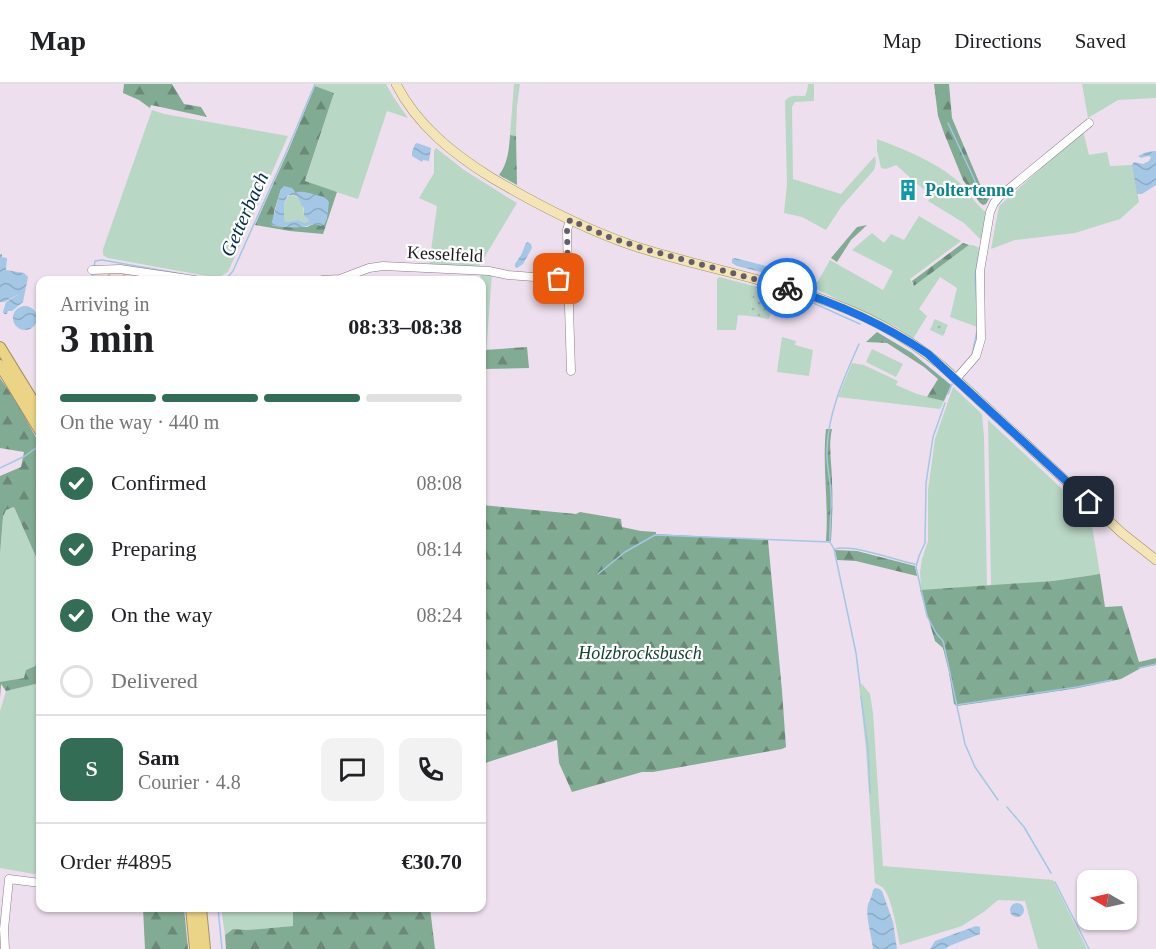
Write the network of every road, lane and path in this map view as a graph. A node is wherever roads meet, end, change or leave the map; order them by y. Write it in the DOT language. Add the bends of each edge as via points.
graph roads {
  1 [pos="396,84"];
  2 [pos="1089,123"];
  3 [pos="570,220"];
  4 [pos="94,270"];
  5 [pos="568,275"];
  6 [pos="170,276"];
  7 [pos="348,276"];
  8 [pos="0,347"];
  9 [pos="0,365"];
  10 [pos="572,371"];
  11 [pos="956,379"];
  12 [pos="36,406"];
  13 [pos="36,424"];
  14 [pos="1156,560"];
  15 [pos="36,882"];
  16 [pos="4,886"];
  17 [pos="191,912"];
  18 [pos="201,912"];
  19 [pos="5,949"];
  20 [pos="195,949"];
  21 [pos="205,949"];
  1 -- 3 [label="main road" via="418,118 439,140 509,188"];
  2 -- 11 [label="street" via="994,203 980,271 981,339 976,356"];
  3 -- 5 [label="street"];
  3 -- 11 [label="main road" via="632,245 834,304 913,344"];
  4 -- 6 [label="street" via="120,268"];
  5 -- 7 [label="street, Kesselfeld" via="559,279 383,266"];
  5 -- 10 [label="street"];
  8 -- 12 [label="highway"];
  9 -- 13 [label="highway"];
  11 -- 14 [label="main road"];
  15 -- 16 [label="street" via="9,879"];
  16 -- 19 [label="street"];
  17 -- 20 [label="highway"];
  18 -- 21 [label="highway"];
}
